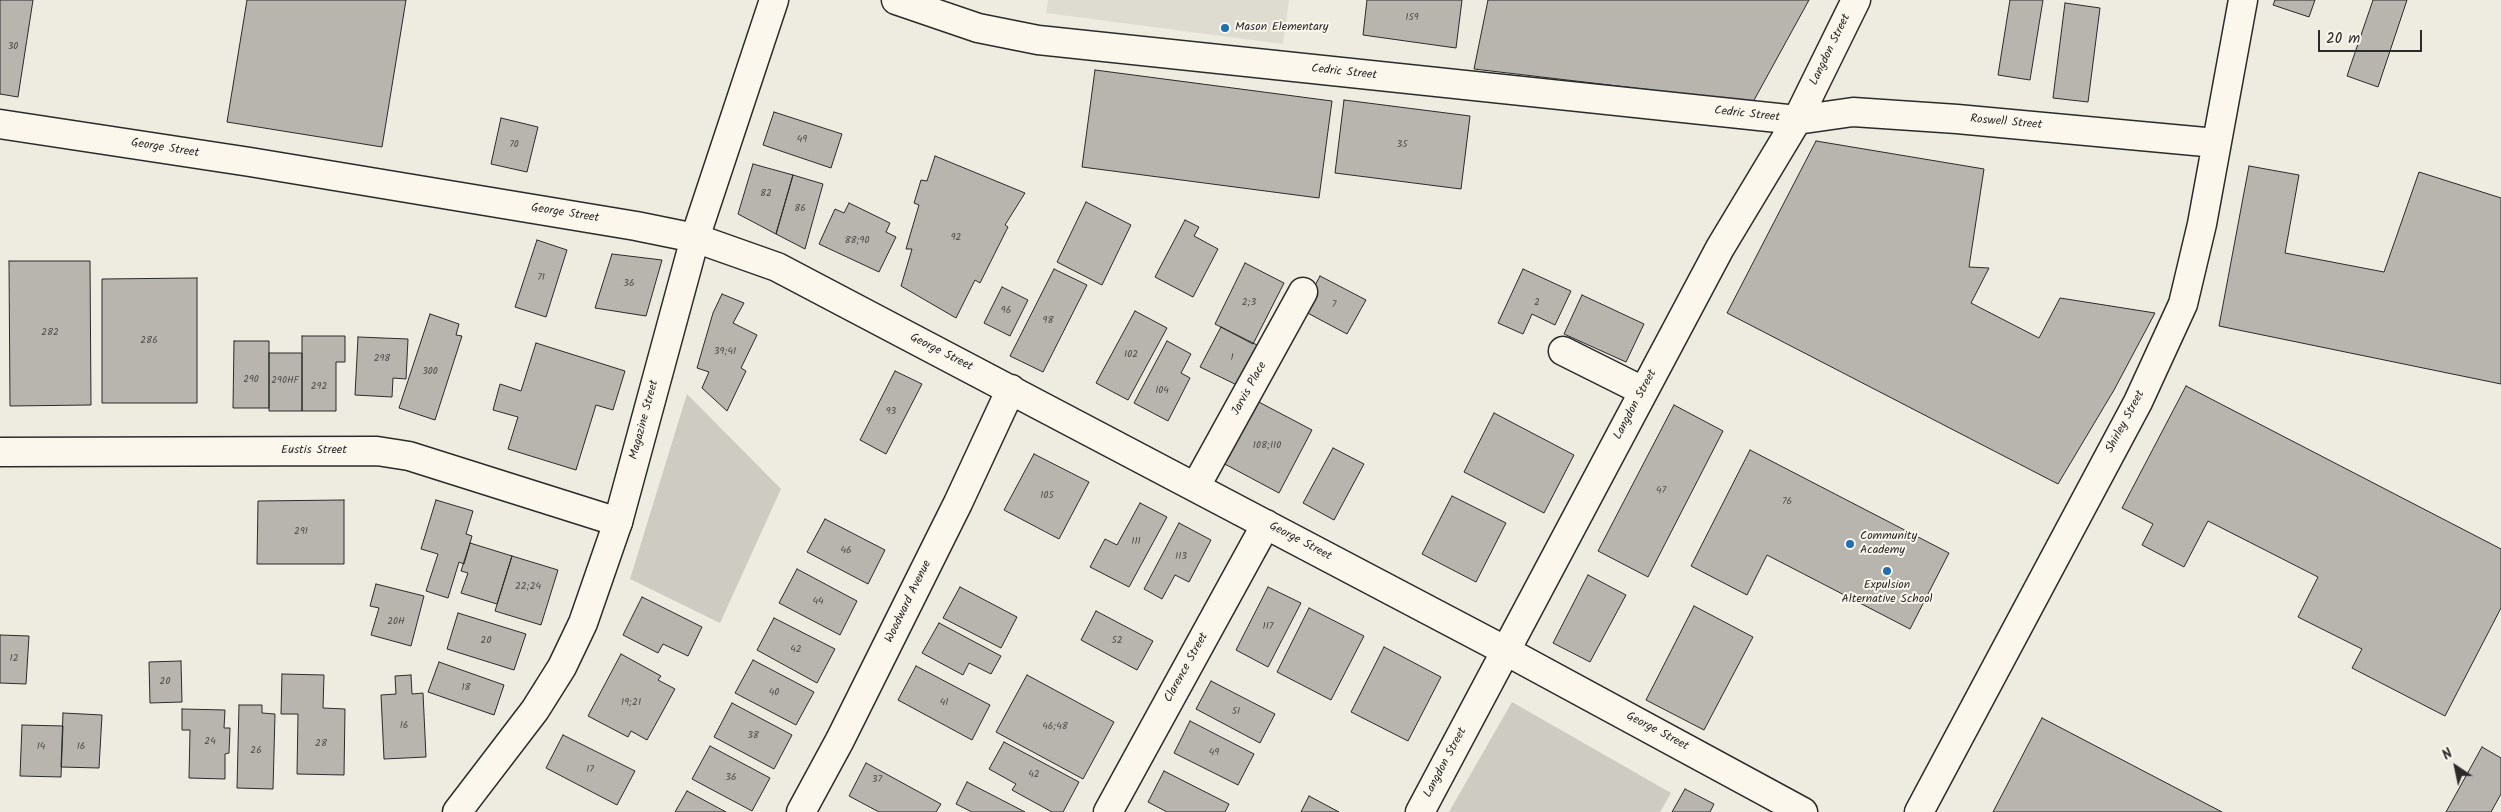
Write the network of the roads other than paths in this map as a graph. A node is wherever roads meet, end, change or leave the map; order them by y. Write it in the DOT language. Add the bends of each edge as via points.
graph roads {
  1 [pos="774,0"];
  2 [pos="896,0"];
  3 [pos="1856,0"];
  4 [pos="2243,0"];
  5 [pos="1797,120"];
  6 [pos="0,124"];
  7 [pos="2216,143"];
  8 [pos="695,238"];
  9 [pos="1303,292"];
  10 [pos="1563,351"];
  11 [pos="1011,389"];
  12 [pos="1643,391"];
  13 [pos="0,452"];
  14 [pos="1196,486"];
  15 [pos="618,522"];
  16 [pos="1266,524"];
  17 [pos="1506,651"];
  18 [pos="457,812"];
  19 [pos="801,812"];
  20 [pos="1108,812"];
  21 [pos="1420,812"];
  22 [pos="1803,812"];
  23 [pos="1919,812"];
  1 -- 8 [label="street, Magazine Street"];
  2 -- 5 [label="street, Cedric Street" via="978,28 1038,40"];
  3 -- 5 [label="street, Langdon Street"];
  4 -- 7 [label="street, Shirley Street"];
  5 -- 7 [label="street, Roswell Street" via="1854,112"];
  5 -- 12 [label="street, Langdon Street" via="1720,248"];
  6 -- 8 [label="street, George Street" via="250,162"];
  7 -- 23 [label="street, Shirley Street" via="2202,224 2176,322 2138,402"];
  8 -- 11 [label="street, George Street" via="777,267"];
  8 -- 15 [label="street, Magazine Street"];
  9 -- 14 [label="street, Jarvis Place"];
  10 -- 12 [label="street"];
  11 -- 14 [label="street, George Street"];
  11 -- 19 [label="street, Woodward Avenue" via="958,503"];
  12 -- 17 [label="street, Langdon Street"];
  13 -- 15 [label="street, Eustis Street" via="377,451 408,456"];
  14 -- 16 [label="street, George Street"];
  15 -- 18 [label="street, Magazine Street" via="583,623 562,666 530,717"];
  16 -- 17 [label="street, George Street"];
  16 -- 20 [label="street, Clarence Street"];
  17 -- 21 [label="street, Langdon Street"];
  17 -- 22 [label="street, George Street"];
}
